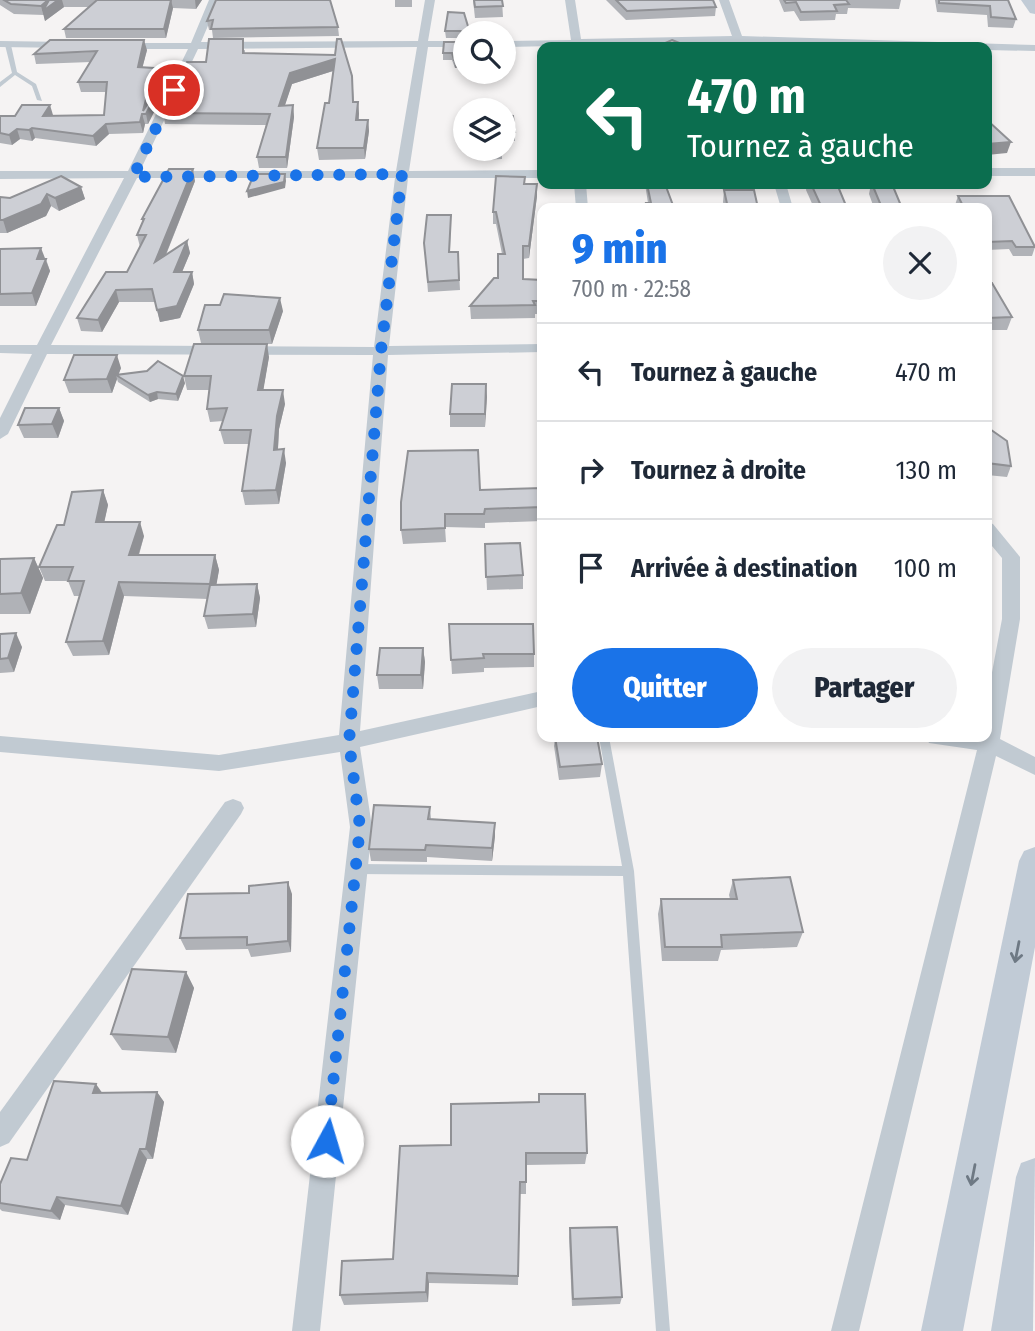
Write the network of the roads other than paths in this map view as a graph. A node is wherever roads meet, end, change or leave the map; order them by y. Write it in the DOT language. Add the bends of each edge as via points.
graph roads {
  1 [pos="214,0"];
  2 [pos="430,0"];
  3 [pos="570,0"];
  4 [pos="724,0"];
  5 [pos="1028,0"];
  6 [pos="1035,10"];
  7 [pos="577,42"];
  8 [pos="740,42"];
  9 [pos="453,44"];
  10 [pos="516,44"];
  11 [pos="537,44"];
  12 [pos="4,45"];
  13 [pos="75,45"];
  14 [pos="102,45"];
  15 [pos="423,45"];
  16 [pos="195,46"];
  17 [pos="992,47"];
  18 [pos="1035,48"];
  19 [pos="15,73"];
  20 [pos="0,85"];
  21 [pos="40,100"];
  22 [pos="992,172"];
  23 [pos="1035,172"];
  24 [pos="402,174"];
  25 [pos="537,174"];
  26 [pos="0,175"];
  27 [pos="133,177"];
  28 [pos="537,348"];
  29 [pos="0,349"];
  30 [pos="41,349"];
  31 [pos="381,351"];
  32 [pos="0,434"];
  33 [pos="992,534"];
  34 [pos="537,700"];
  35 [pos="992,726"];
  36 [pos="349,742"];
  37 [pos="605,742"];
  38 [pos="980,742"];
  39 [pos="989,743"];
  40 [pos="0,744"];
  41 [pos="1035,767"];
  42 [pos="233,808"];
  43 [pos="1035,861"];
  44 [pos="356,869"];
  45 [pos="628,871"];
  46 [pos="0,1134"];
  47 [pos="1035,1177"];
  48 [pos="306,1331"];
  49 [pos="663,1331"];
  50 [pos="845,1331"];
  51 [pos="942,1331"];
  52 [pos="1012,1331"];
  1 -- 16 [label="street"];
  2 -- 15 [label="street"];
  3 -- 7 [label="street"];
  4 -- 8 [label="street"];
  5 -- 6 [label="main road"];
  9 -- 15 [label="street"];
  10 -- 11 [label="street"];
  12 -- 13 [label="street"];
  12 -- 19 [label="lane"];
  14 -- 16 [label="street"];
  15 -- 16 [label="street"];
  15 -- 24 [label="street"];
  16 -- 27 [label="street"];
  17 -- 18 [label="street"];
  19 -- 20 [label="lane"];
  19 -- 21 [label="lane" via="34,85"];
  22 -- 23 [label="street"];
  24 -- 25 [label="street"];
  24 -- 27 [label="street"];
  24 -- 31 [label="street"];
  26 -- 27 [label="street"];
  27 -- 30 [label="street"];
  28 -- 31 [label="street"];
  29 -- 30 [label="street"];
  30 -- 31 [label="street"];
  30 -- 32 [label="street"];
  31 -- 36 [label="street"];
  33 -- 35 [label="street" via="1011,557 1011,619"];
  34 -- 36 [label="street"];
  36 -- 40 [label="street" via="219,763"];
  36 -- 44 [label="street" via="360,827"];
  37 -- 45 [label="lane"];
  38 -- 39 [label="street"];
  39 -- 41 [label="street"];
  39 -- 50 [label="street"];
  42 -- 46 [label="street"];
  43 -- 51 [label="main road, one-way"];
  44 -- 45 [label="lane"];
  44 -- 48 [label="street"];
  45 -- 49 [label="lane"];
  47 -- 52 [label="main road"];
}
